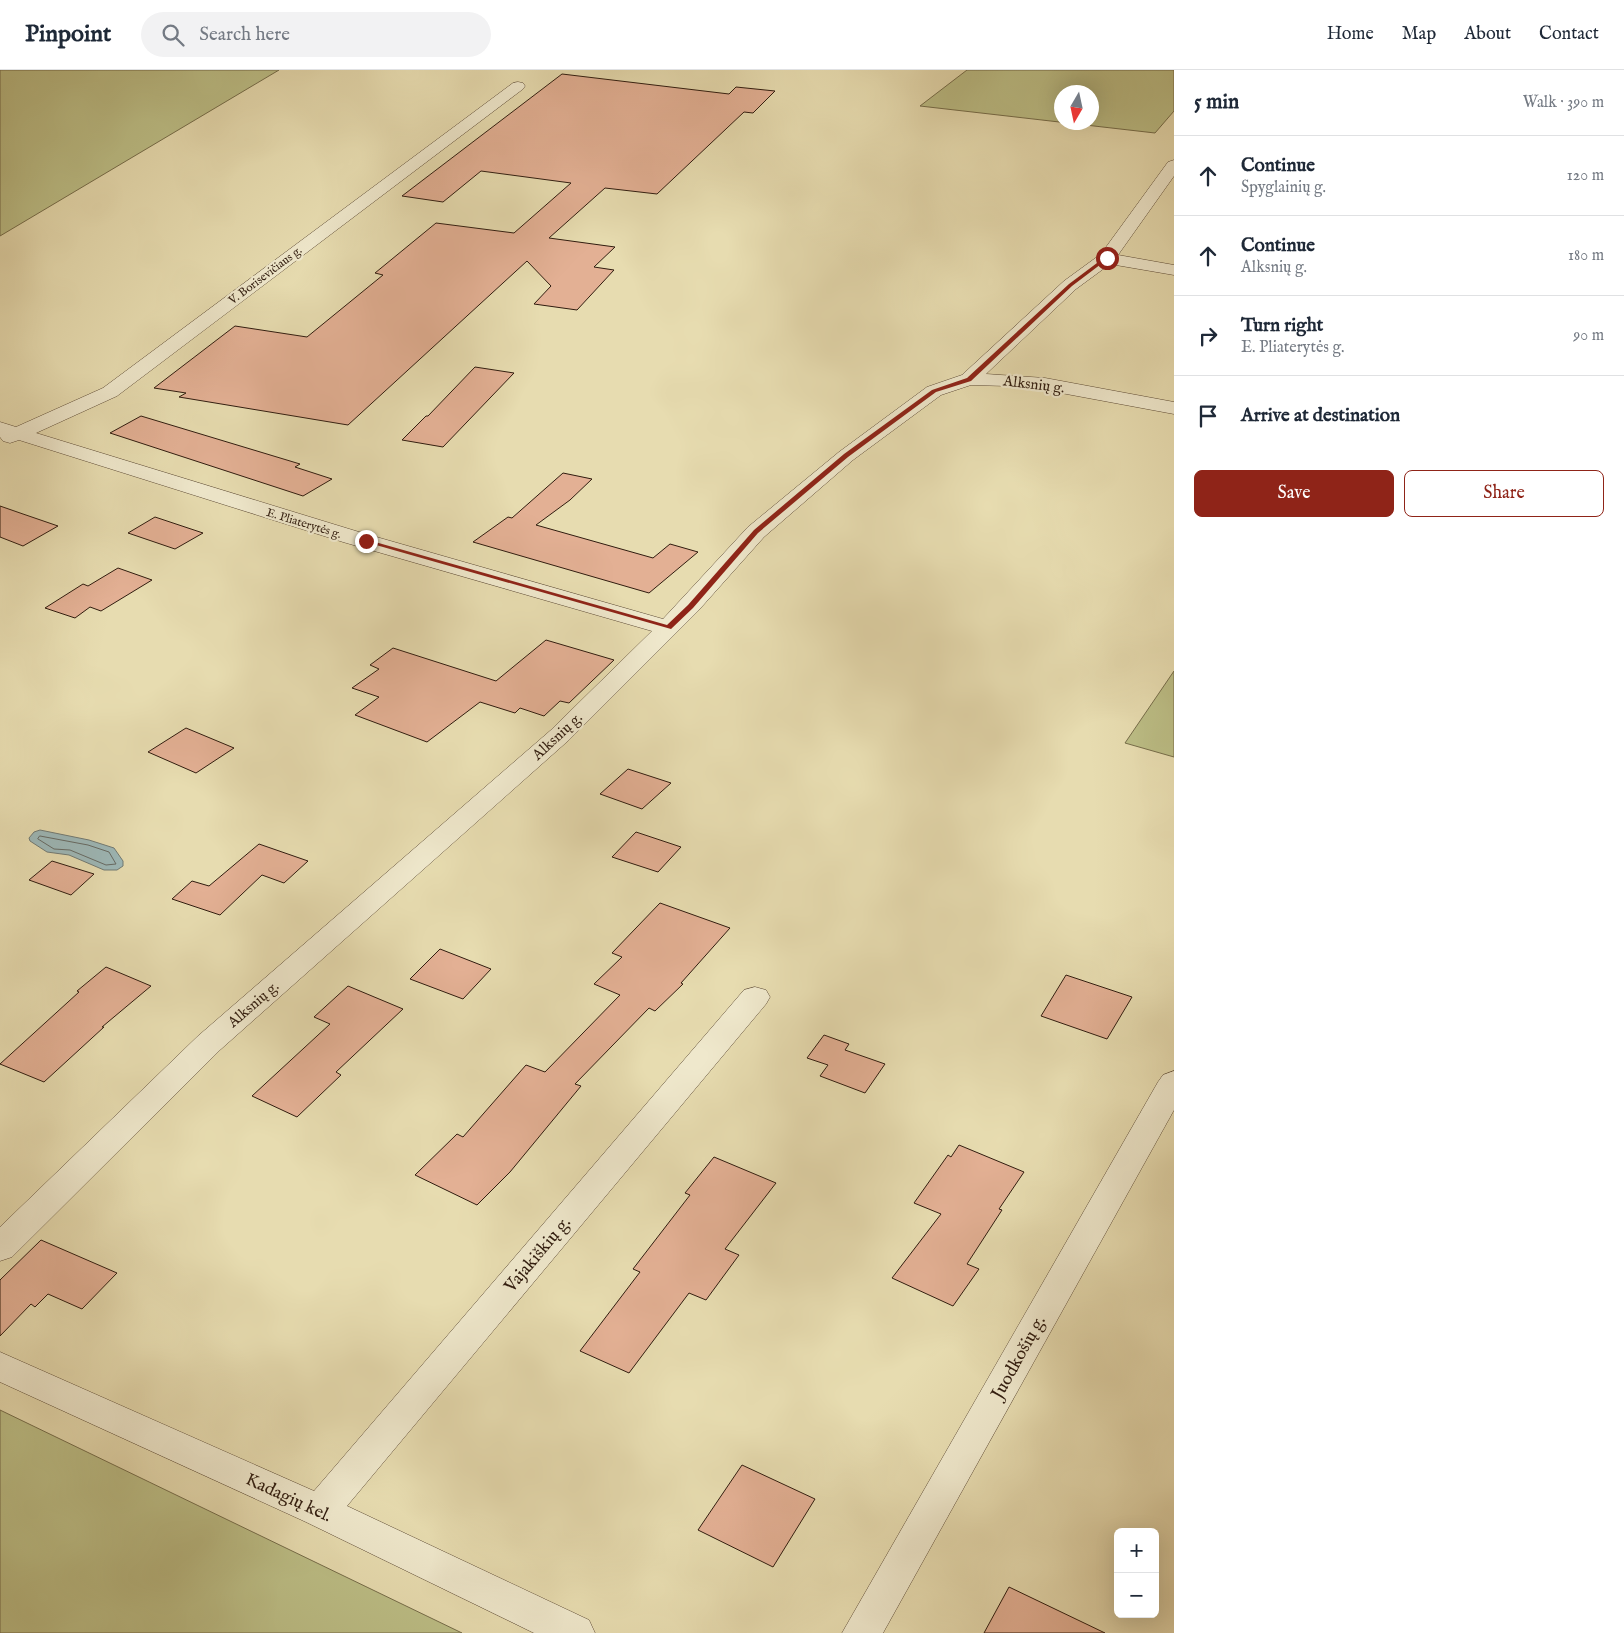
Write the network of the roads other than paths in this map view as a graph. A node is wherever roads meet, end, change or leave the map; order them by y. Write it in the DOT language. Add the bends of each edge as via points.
graph roads {
  1 [pos="518,86"];
  2 [pos="1174,165"];
  3 [pos="1107,258"];
  4 [pos="1174,270"];
  5 [pos="969,380"];
  6 [pos="1174,408"];
  7 [pos="6,435"];
  8 [pos="668,628"];
  9 [pos="755,997"];
  10 [pos="1174,1082"];
  11 [pos="0,1248"];
  12 [pos="0,1366"];
  13 [pos="320,1511"];
  14 [pos="575,1633"];
  15 [pos="862,1633"];
  1 -- 7 [label="street, V. Borisevičiaus g." via="110,392"];
  2 -- 3 [label="street"];
  3 -- 4 [label="street"];
  3 -- 5 [label="street" via="1070,285"];
  5 -- 6 [label="street, Alksnių g." via="1045,384"];
  5 -- 8 [label="street, Alksnių g." via="934,391 846,456 756,532"];
  7 -- 8 [label="street, E. Pliaterytės g."];
  8 -- 11 [label="street, Alksnių g." via="560,735 209,1042"];
  9 -- 13 [label="street, Vajakiškių g."];
  10 -- 15 [label="street, Juodkošių g."];
  12 -- 13 [label="street, Kadagių kel."];
  13 -- 14 [label="street, Kadagių kel."];
}
